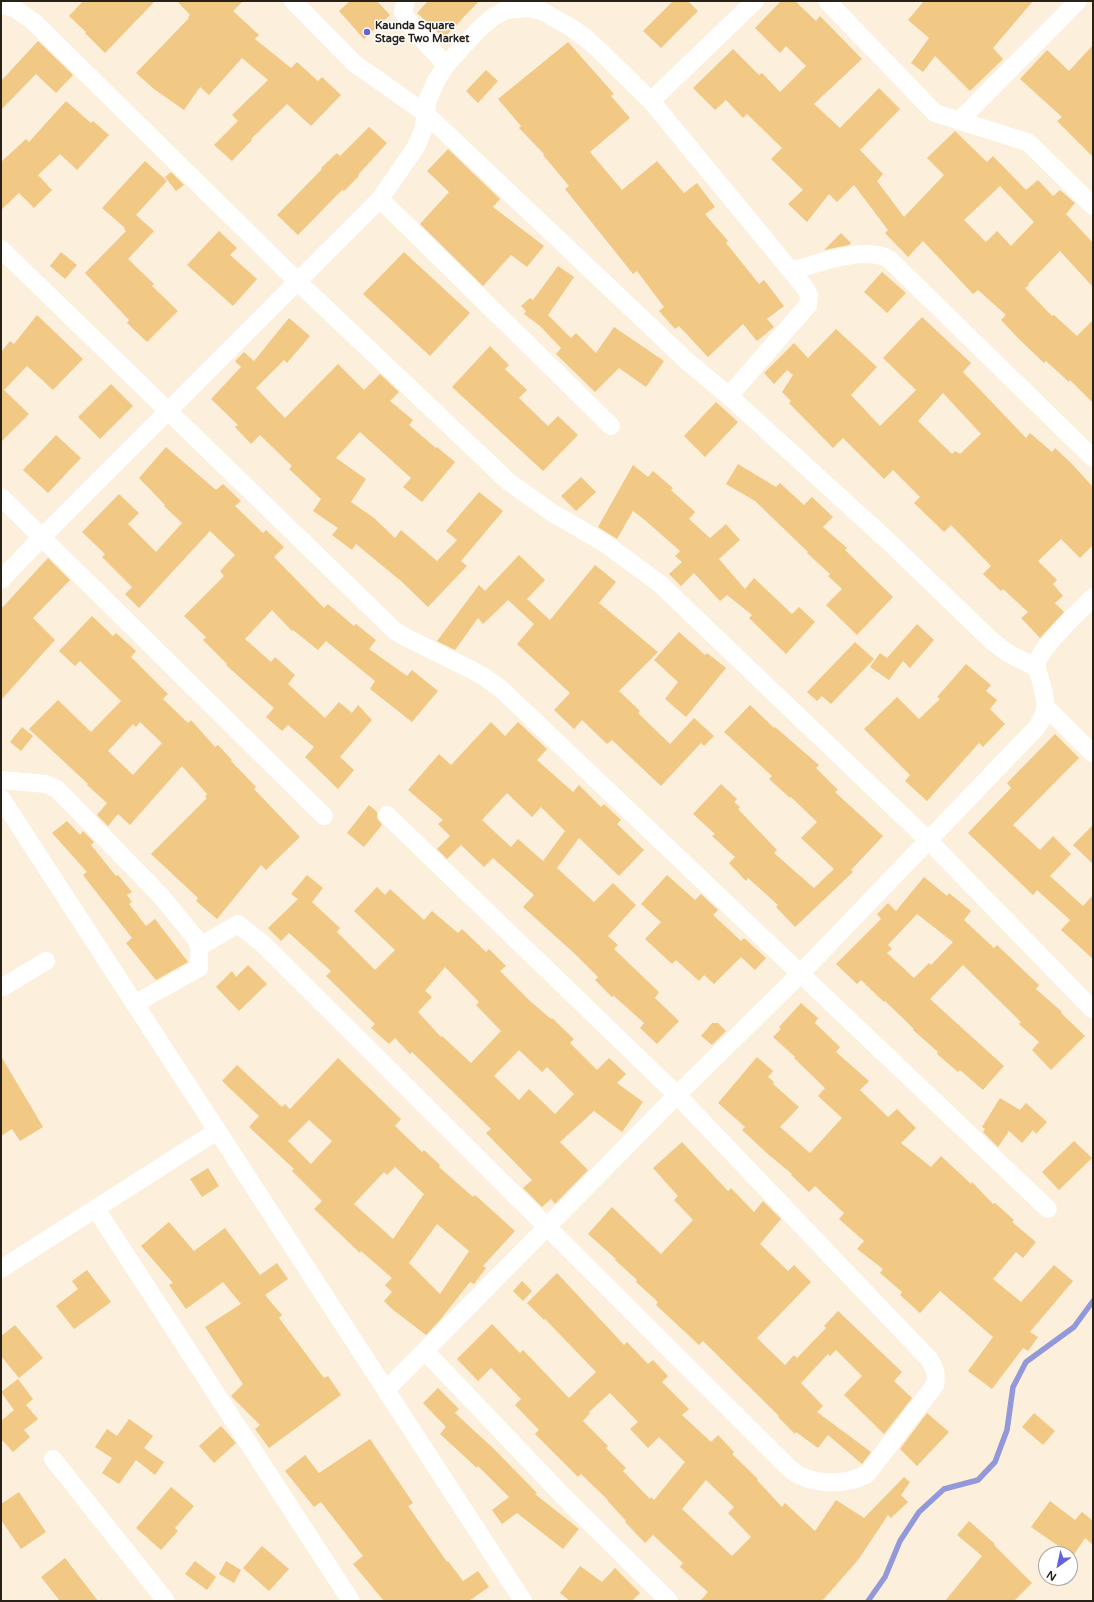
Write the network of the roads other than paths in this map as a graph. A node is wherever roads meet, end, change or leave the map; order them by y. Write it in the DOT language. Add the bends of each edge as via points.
graph roads {
  1 [pos="293,1"];
  2 [pos="406,1"];
  3 [pos="755,1"];
  4 [pos="827,1"];
  5 [pos="1079,1"];
  6 [pos="526,4"];
  7 [pos="1,5"];
  8 [pos="1093,5"];
  9 [pos="446,65"];
  10 [pos="651,102"];
  11 [pos="425,113"];
  12 [pos="959,121"];
  13 [pos="380,199"];
  14 [pos="1093,206"];
  15 [pos="1,249"];
  16 [pos="791,271"];
  17 [pos="297,282"];
  18 [pos="729,396"];
  19 [pos="168,411"];
  20 [pos="611,426"];
  21 [pos="1093,458"];
  22 [pos="1,497"];
  23 [pos="41,538"];
  24 [pos="1,580"];
  25 [pos="1093,597"];
  26 [pos="1037,668"];
  27 [pos="1046,707"];
  28 [pos="1093,754"];
  29 [pos="1,780"];
  30 [pos="1,798"];
  31 [pos="387,815"];
  32 [pos="324,816"];
  33 [pos="929,841"];
  34 [pos="199,947"];
  35 [pos="46,961"];
  36 [pos="800,974"];
  37 [pos="3,987"];
  38 [pos="134,1004"];
  39 [pos="1093,1010"];
  40 [pos="677,1095"];
  41 [pos="217,1131"];
  42 [pos="96,1209"];
  43 [pos="1048,1209"];
  44 [pos="548,1227"];
  45 [pos="1,1269"];
  46 [pos="425,1351"];
  47 [pos="386,1390"];
  48 [pos="52,1459"];
  49 [pos="166,1601"];
  50 [pos="351,1601"];
  51 [pos="523,1601"];
  52 [pos="669,1601"];
  1 -- 11 [label="street" via="354,63"];
  2 -- 9 [label="street" via="403,12 414,30"];
  3 -- 10 [label="street"];
  4 -- 12 [label="street" via="935,113"];
  5 -- 8 [label="street"];
  5 -- 12 [label="street"];
  6 -- 9 [label="street" via="493,17"];
  6 -- 10 [label="street" via="583,36"];
  7 -- 17 [label="street" via="14,8 34,22"];
  9 -- 11 [label="street" via="430,93"];
  10 -- 16 [label="street"];
  11 -- 13 [label="street" via="423,130 416,147"];
  11 -- 18 [label="street" via="687,361"];
  12 -- 14 [label="street" via="1018,138 1033,147"];
  13 -- 17 [label="street"];
  13 -- 20 [label="street"];
  15 -- 19 [label="street"];
  16 -- 18 [label="street" via="809,295 808,306"];
  16 -- 21 [label="street" via="858,254 874,253 889,259"];
  17 -- 19 [label="street"];
  17 -- 33 [label="street" via="509,482 550,512 606,544 660,584"];
  18 -- 26 [label="street" via="994,642 1008,653"];
  19 -- 23 [label="street"];
  19 -- 36 [label="street" via="396,630 486,678 501,689"];
  22 -- 23 [label="street"];
  23 -- 24 [label="street"];
  23 -- 32 [label="street"];
  25 -- 26 [label="street" via="1041,654"];
  26 -- 27 [label="street"];
  27 -- 28 [label="street"];
  27 -- 33 [label="street" via="1037,727"];
  29 -- 34 [label="street" via="46,784 57,789 160,895 197,940"];
  30 -- 38 [label="street"];
  31 -- 40 [label="street"];
  33 -- 36 [label="street"];
  33 -- 39 [label="street"];
  34 -- 38 [label="street" via="199,968"];
  34 -- 44 [label="street" via="238,924 263,944"];
  35 -- 37 [label="street"];
  36 -- 40 [label="street"];
  36 -- 43 [label="street"];
  38 -- 41 [label="street"];
  40 -- 44 [label="street"];
  40 -- 44 [label="street" via="929,1358 935,1368 935,1385 867,1474 857,1480 828,1482 814,1481 798,1475"];
  41 -- 42 [label="street"];
  41 -- 47 [label="street"];
  42 -- 45 [label="street"];
  42 -- 50 [label="street"];
  44 -- 46 [label="street"];
  46 -- 47 [label="street"];
  46 -- 52 [label="street" via="564,1497"];
  47 -- 51 [label="street"];
  48 -- 49 [label="street"];
}
